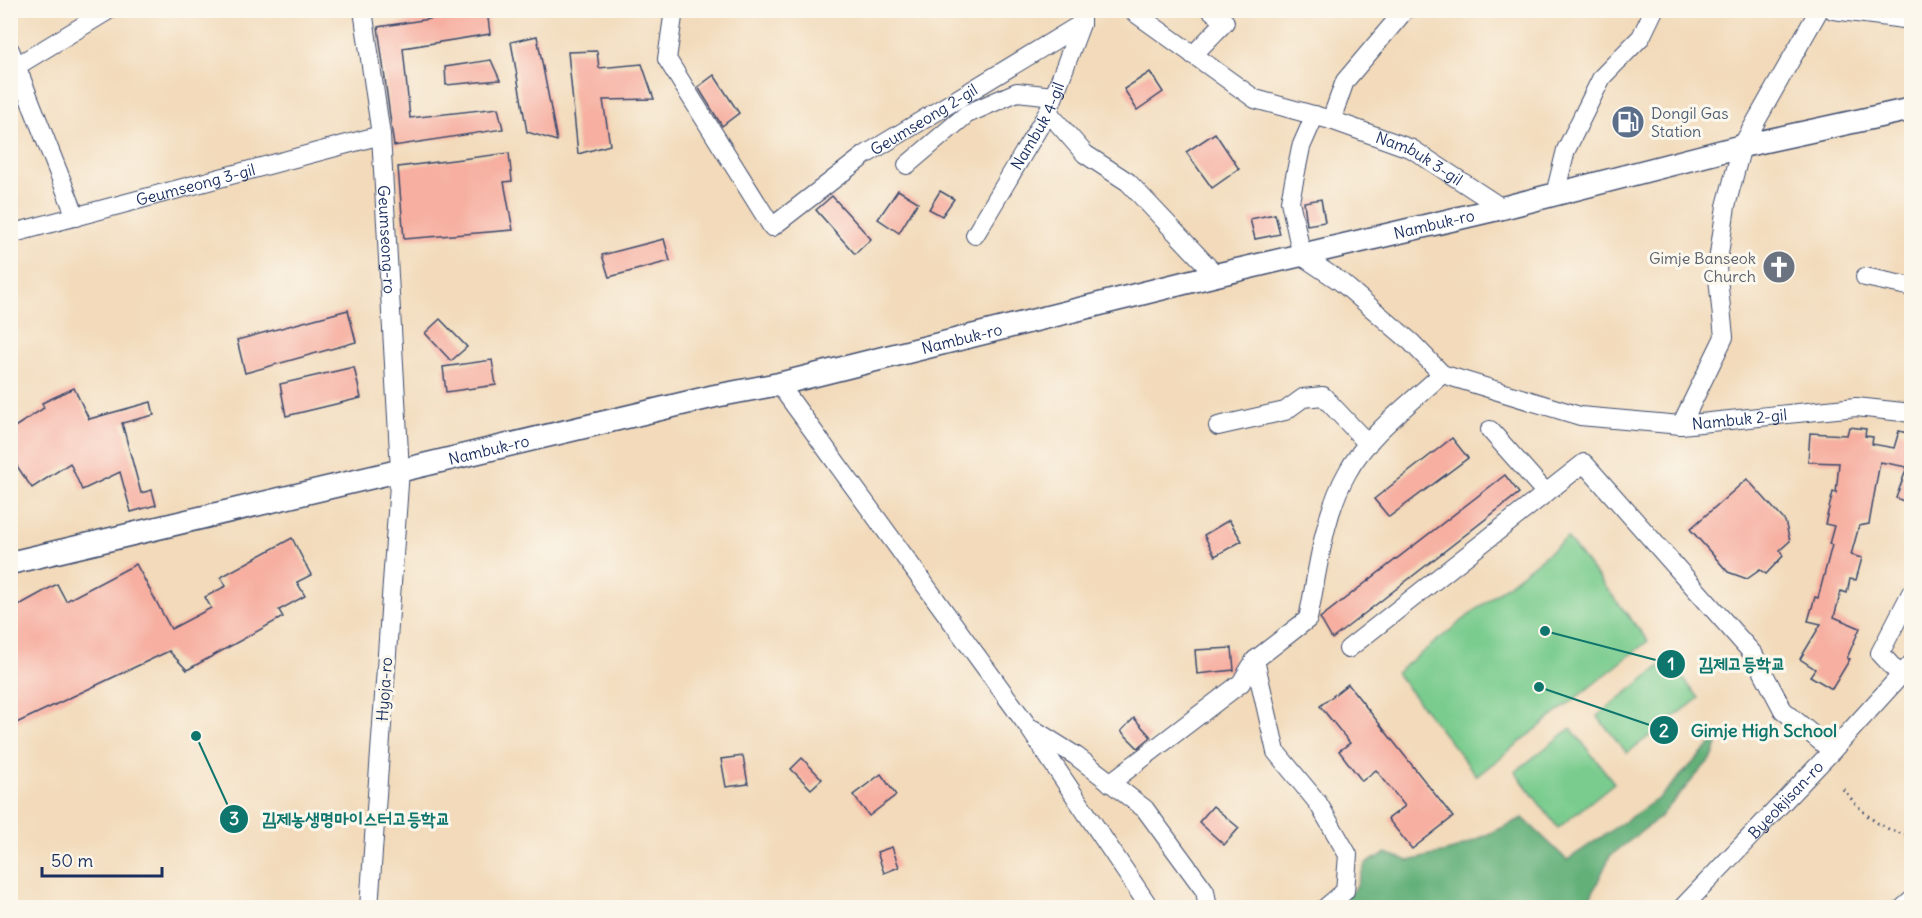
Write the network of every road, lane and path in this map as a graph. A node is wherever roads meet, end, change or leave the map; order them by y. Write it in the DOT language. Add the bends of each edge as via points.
graph roads {
  1 [pos="109,10"];
  2 [pos="363,10"];
  3 [pos="674,10"];
  4 [pos="1131,10"];
  5 [pos="1211,10"];
  6 [pos="1405,10"];
  7 [pos="1653,10"];
  8 [pos="1819,10"];
  9 [pos="1833,10"];
  10 [pos="1081,17"];
  11 [pos="1911,21"];
  12 [pos="1193,55"];
  13 [pos="12,62"];
  14 [pos="1051,104"];
  15 [pos="1911,109"];
  16 [pos="1323,118"];
  17 [pos="381,135"];
  18 [pos="1742,146"];
  19 [pos="907,165"];
  20 [pos="1555,194"];
  21 [pos="1502,208"];
  22 [pos="76,217"];
  23 [pos="10,234"];
  24 [pos="975,235"];
  25 [pos="1302,256"];
  26 [pos="1216,275"];
  27 [pos="1865,277"];
  28 [pos="1911,287"];
  29 [pos="1442,374"];
  30 [pos="779,384"];
  31 [pos="1911,413"];
  32 [pos="1681,425"];
  33 [pos="1218,426"];
  34 [pos="1490,430"];
  35 [pos="1368,444"];
  36 [pos="400,470"];
  37 [pos="1546,493"];
  38 [pos="10,563"];
  39 [pos="1911,591"];
  40 [pos="1348,649"];
  41 [pos="1255,660"];
  42 [pos="1906,669"];
  43 [pos="1027,725"];
  44 [pos="1832,751"];
  45 [pos="1110,783"];
  46 [pos="1843,789"];
  47 [pos="1911,835"];
  48 [pos="1911,900"];
  49 [pos="369,908"];
  50 [pos="1150,908"];
  51 [pos="1208,908"];
  52 [pos="1324,908"];
  53 [pos="1682,908"];
  54 [pos="1903,908"];
  1 -- 13 [label="street"];
  2 -- 17 [label="street, Geumseong-ro"];
  3 -- 10 [label="street, Geumseong 2-gil" via="666,59 772,227 866,155"];
  4 -- 12 [label="street, Nambuk 3-gil"];
  5 -- 12 [label="street" via="1225,22"];
  6 -- 16 [label="street" via="1345,81"];
  7 -- 20 [label="street" via="1641,38 1602,77 1566,150"];
  8 -- 18 [label="street, Nambuk 2-gil"];
  9 -- 11 [label="street"];
  10 -- 14 [label="street, Nambuk 4-gil"];
  12 -- 16 [label="street, Nambuk 3-gil" via="1255,99"];
  13 -- 22 [label="street"];
  14 -- 19 [label="street" via="1017,92 967,114"];
  14 -- 24 [label="street, Nambuk 4-gil"];
  14 -- 26 [label="street" via="1085,154 1128,183"];
  15 -- 18 [label="main road, Nambuk-ro"];
  16 -- 21 [label="street, Nambuk 3-gil" via="1412,148"];
  16 -- 25 [label="street" via="1300,147 1290,201"];
  17 -- 22 [label="street, Geumseong 3-gil"];
  17 -- 36 [label="street, Geumseong-ro"];
  18 -- 20 [label="main road, Nambuk-ro"];
  18 -- 32 [label="street, Nambuk 2-gil" via="1726,206 1717,268 1724,337"];
  20 -- 21 [label="main road, Nambuk-ro"];
  21 -- 25 [label="main road, Nambuk-ro"];
  22 -- 23 [label="street, Geumseong 3-gil"];
  25 -- 26 [label="main road, Nambuk-ro"];
  25 -- 29 [label="street" via="1341,282"];
  26 -- 30 [label="main road, Nambuk-ro"];
  27 -- 28 [label="street"];
  29 -- 32 [label="street" via="1580,416"];
  29 -- 35 [label="street"];
  30 -- 36 [label="main road, Nambuk-ro"];
  30 -- 43 [label="street"];
  31 -- 32 [label="street, Nambuk 2-gil" via="1856,407"];
  33 -- 35 [label="street" via="1285,411 1303,398 1323,396"];
  34 -- 37 [label="street"];
  35 -- 41 [label="street" via="1347,472 1332,504 1308,619"];
  36 -- 38 [label="main road, Nambuk-ro"];
  36 -- 49 [label="street, Hyoja-ro"];
  37 -- 40 [label="street"];
  37 -- 44 [label="street" via="1584,463 1754,655 1783,710"];
  39 -- 42 [label="street" via="1881,652"];
  41 -- 45 [label="street" via="1241,683"];
  41 -- 52 [label="street" via="1276,752 1318,803 1348,855 1345,891"];
  42 -- 44 [label="street, Byeokjisan-ro"];
  43 -- 45 [label="street"];
  43 -- 50 [label="street"];
  44 -- 53 [label="street, Byeokjisan-ro"];
  45 -- 51 [label="street" via="1145,809 1205,891"];
  46 -- 47 [label="path" via="1866,817 1900,834"];
  48 -- 54 [label="street"];
}
